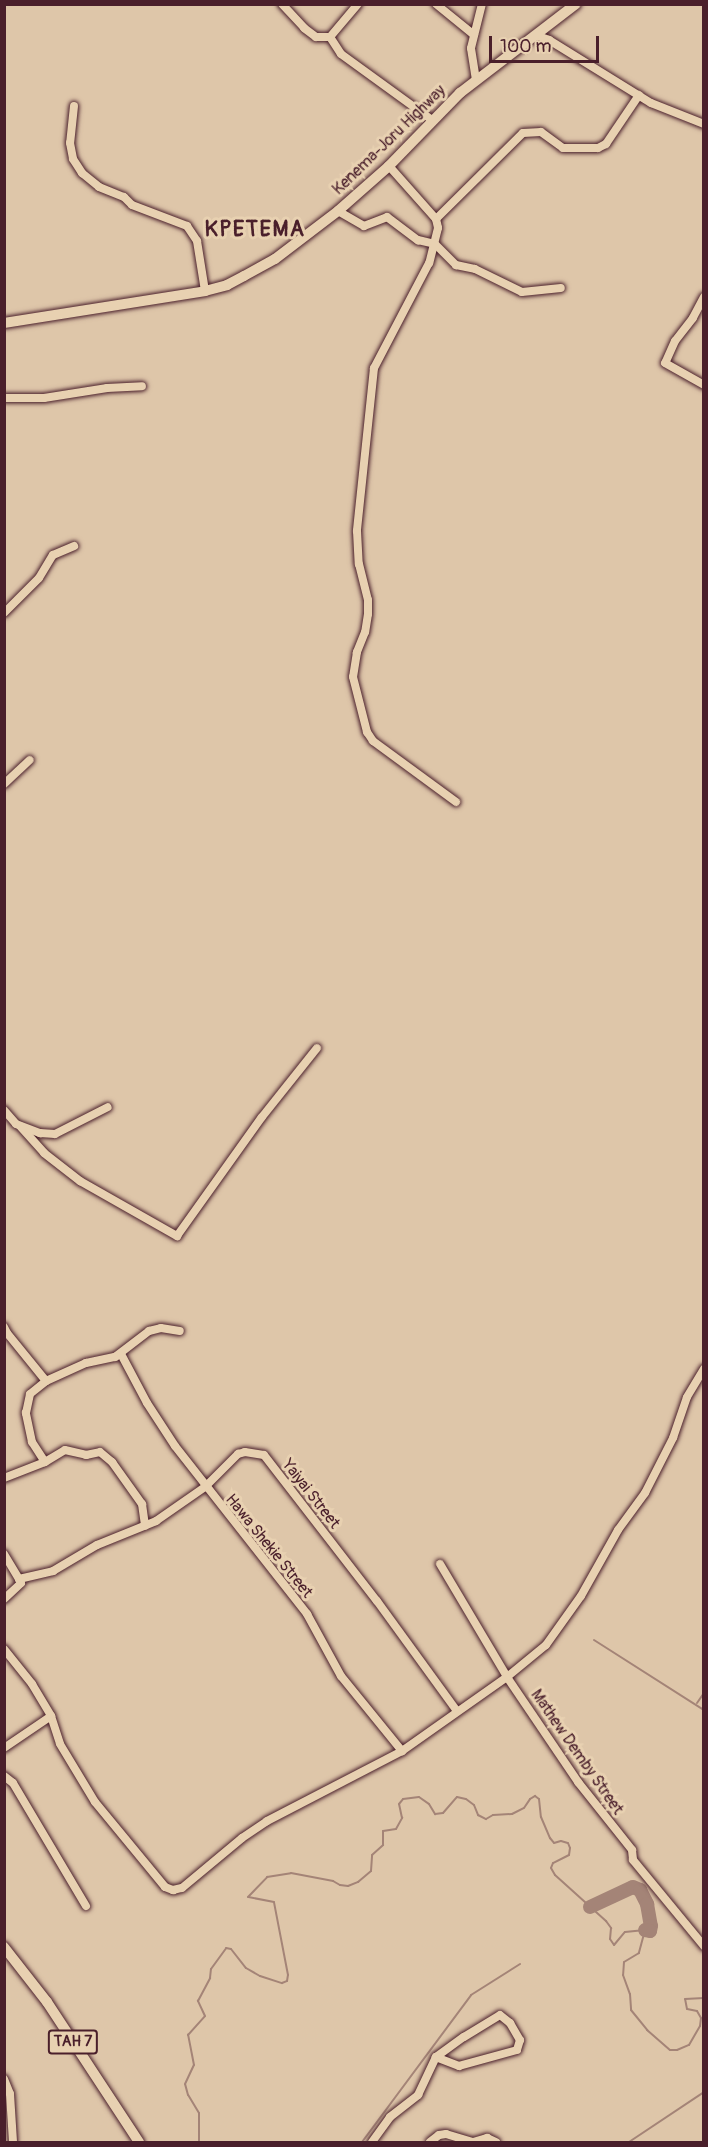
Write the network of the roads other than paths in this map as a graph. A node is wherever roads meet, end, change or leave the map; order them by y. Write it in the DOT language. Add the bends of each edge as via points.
graph roads {
  1 [pos="282,4"];
  2 [pos="358,4"];
  3 [pos="436,4"];
  4 [pos="483,4"];
  5 [pos="576,4"];
  6 [pos="474,35"];
  7 [pos="538,36"];
  8 [pos="330,37"];
  9 [pos="476,80"];
  10 [pos="639,95"];
  11 [pos="74,106"];
  12 [pos="432,120"];
  13 [pos="704,124"];
  14 [pos="389,166"];
  15 [pos="338,211"];
  16 [pos="436,219"];
  17 [pos="435,244"];
  18 [pos="561,288"];
  19 [pos="205,291"];
  20 [pos="704,297"];
  21 [pos="4,323"];
  22 [pos="704,385"];
  23 [pos="142,386"];
  24 [pos="4,398"];
  25 [pos="74,546"];
  26 [pos="4,613"];
  27 [pos="30,760"];
  28 [pos="4,784"];
  29 [pos="456,802"];
  30 [pos="316,1048"];
  31 [pos="108,1107"];
  32 [pos="4,1110"];
  33 [pos="7,1122"];
  34 [pos="20,1126"];
  35 [pos="5,1331"];
  36 [pos="180,1331"];
  37 [pos="121,1353"];
  38 [pos="704,1369"];
  39 [pos="46,1381"];
  40 [pos="45,1462"];
  41 [pos="4,1478"];
  42 [pos="205,1487"];
  43 [pos="145,1526"];
  44 [pos="4,1554"];
  45 [pos="440,1564"];
  46 [pos="19,1579"];
  47 [pos="4,1599"];
  48 [pos="4,1649"];
  49 [pos="507,1677"];
  50 [pos="457,1711"];
  51 [pos="51,1716"];
  52 [pos="4,1748"];
  53 [pos="402,1752"];
  54 [pos="4,1776"];
  55 [pos="86,1906"];
  56 [pos="704,1946"];
  57 [pos="4,1947"];
  58 [pos="436,2057"];
  59 [pos="4,2079"];
  60 [pos="138,2141"];
  61 [pos="13,2142"];
  62 [pos="372,2142"];
  63 [pos="430,2142"];
  64 [pos="496,2142"];
  1 -- 8 [label="street" via="316,37"];
  2 -- 8 [label="street"];
  3 -- 6 [label="street"];
  4 -- 6 [label="street"];
  5 -- 7 [label="highway, Kenema-Joru Highway"];
  6 -- 9 [label="street" via="471,60"];
  7 -- 9 [label="highway, Kenema-Joru Highway"];
  7 -- 10 [label="street"];
  8 -- 12 [label="street" via="341,54"];
  9 -- 12 [label="highway, Kenema-Joru Highway"];
  10 -- 13 [label="street" via="660,108"];
  10 -- 16 [label="street" via="606,144 598,148 563,148 541,132 523,133"];
  11 -- 19 [label="street" via="70,143 73,159 82,173 132,205 187,226 197,242"];
  12 -- 14 [label="highway, Kenema-Joru Highway"];
  14 -- 15 [label="highway, Kenema-Joru Highway"];
  14 -- 16 [label="street"];
  15 -- 17 [label="street" via="364,226 387,218 418,240"];
  15 -- 19 [label="highway, Kenema-Joru Highway" via="275,259 227,285"];
  16 -- 17 [label="street"];
  17 -- 18 [label="street" via="456,265 475,269 522,292"];
  17 -- 29 [label="street" via="419,284 374,368 357,531 368,614 353,677 367,732 373,741"];
  19 -- 21 [label="highway, Kenema-Joru Highway"];
  20 -- 22 [label="street" via="665,363"];
  23 -- 24 [label="street" via="44,398"];
  25 -- 26 [label="street" via="53,555 39,578"];
  27 -- 28 [label="street"];
  30 -- 34 [label="street" via="177,1236 80,1181 44,1153"];
  31 -- 34 [label="street" via="55,1134"];
  32 -- 33 [label="street"];
  33 -- 34 [label="street"];
  35 -- 39 [label="street"];
  36 -- 37 [label="street" via="149,1331"];
  37 -- 39 [label="street"];
  37 -- 42 [label="street, Hawa Shekie Street" via="147,1403"];
  38 -- 49 [label="street" via="687,1397 673,1438 645,1493 618,1530 581,1596 546,1645"];
  39 -- 40 [label="street" via="30,1394 26,1413 32,1442"];
  40 -- 41 [label="street"];
  40 -- 43 [label="street" via="65,1450 86,1455 100,1452 112,1462 142,1504"];
  42 -- 43 [label="street, Yaiyai Street"];
  42 -- 50 [label="street, Yaiyai Street" via="238,1454 264,1455"];
  42 -- 53 [label="street, Hawa Shekie Street" via="307,1614 341,1676"];
  43 -- 46 [label="street, Yaiyai Street" via="97,1545 53,1571"];
  44 -- 46 [label="street"];
  45 -- 49 [label="street, Mathew Demby Street"];
  46 -- 47 [label="street" via="21,1584"];
  48 -- 51 [label="street"];
  49 -- 50 [label="street"];
  49 -- 56 [label="street, Mathew Demby Street" via="578,1782 632,1850 633,1860"];
  50 -- 53 [label="street"];
  51 -- 52 [label="street"];
  51 -- 53 [label="street" via="60,1743 95,1802 149,1870 173,1890 191,1883 267,1821"];
  54 -- 55 [label="street" via="13,1783"];
  57 -- 60 [label="highway, TAH 7" via="47,2002"];
  58 -- 58 [label="street" via="459,2066 517,2050 520,2040 500,2014"];
  58 -- 62 [label="street" via="418,2095 390,2117"];
  59 -- 61 [label="street" via="10,2094"];
  63 -- 64 [label="street" via="446,2134 473,2142 487,2138"];
}
